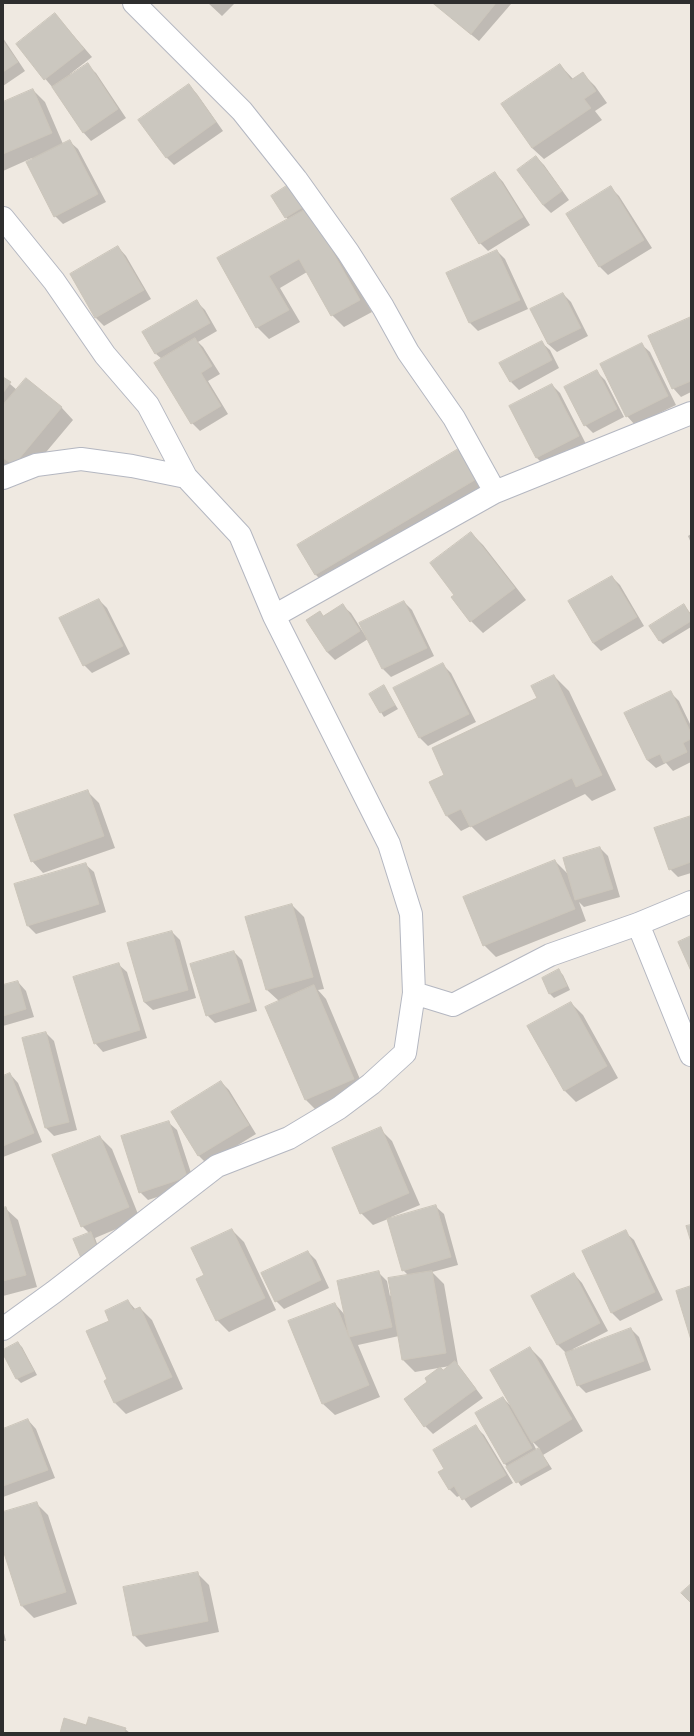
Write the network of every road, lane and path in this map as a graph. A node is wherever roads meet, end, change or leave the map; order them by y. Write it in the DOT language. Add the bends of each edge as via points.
graph roads {
  1 [pos="134,3"];
  2 [pos="3,218"];
  3 [pos="691,413"];
  4 [pos="186,477"];
  5 [pos="3,478"];
  6 [pos="495,492"];
  7 [pos="274,616"];
  8 [pos="691,902"];
  9 [pos="638,924"];
  10 [pos="414,993"];
  11 [pos="691,1055"];
  12 [pos="3,1329"];
  1 -- 6 [label="street" via="242,111 296,179 348,252 408,352 454,418"];
  2 -- 4 [label="street" via="54,282 106,355 148,405"];
  3 -- 6 [label="street"];
  4 -- 5 [label="street" via="81,459 36,465"];
  4 -- 7 [label="street" via="240,535"];
  6 -- 7 [label="street"];
  7 -- 10 [label="street" via="389,844 411,914"];
  8 -- 9 [label="street"];
  9 -- 10 [label="street" via="550,955 453,1005"];
  9 -- 11 [label="street"];
  10 -- 12 [label="street" via="405,1053 371,1084 339,1108 289,1138 217,1166"];
}
